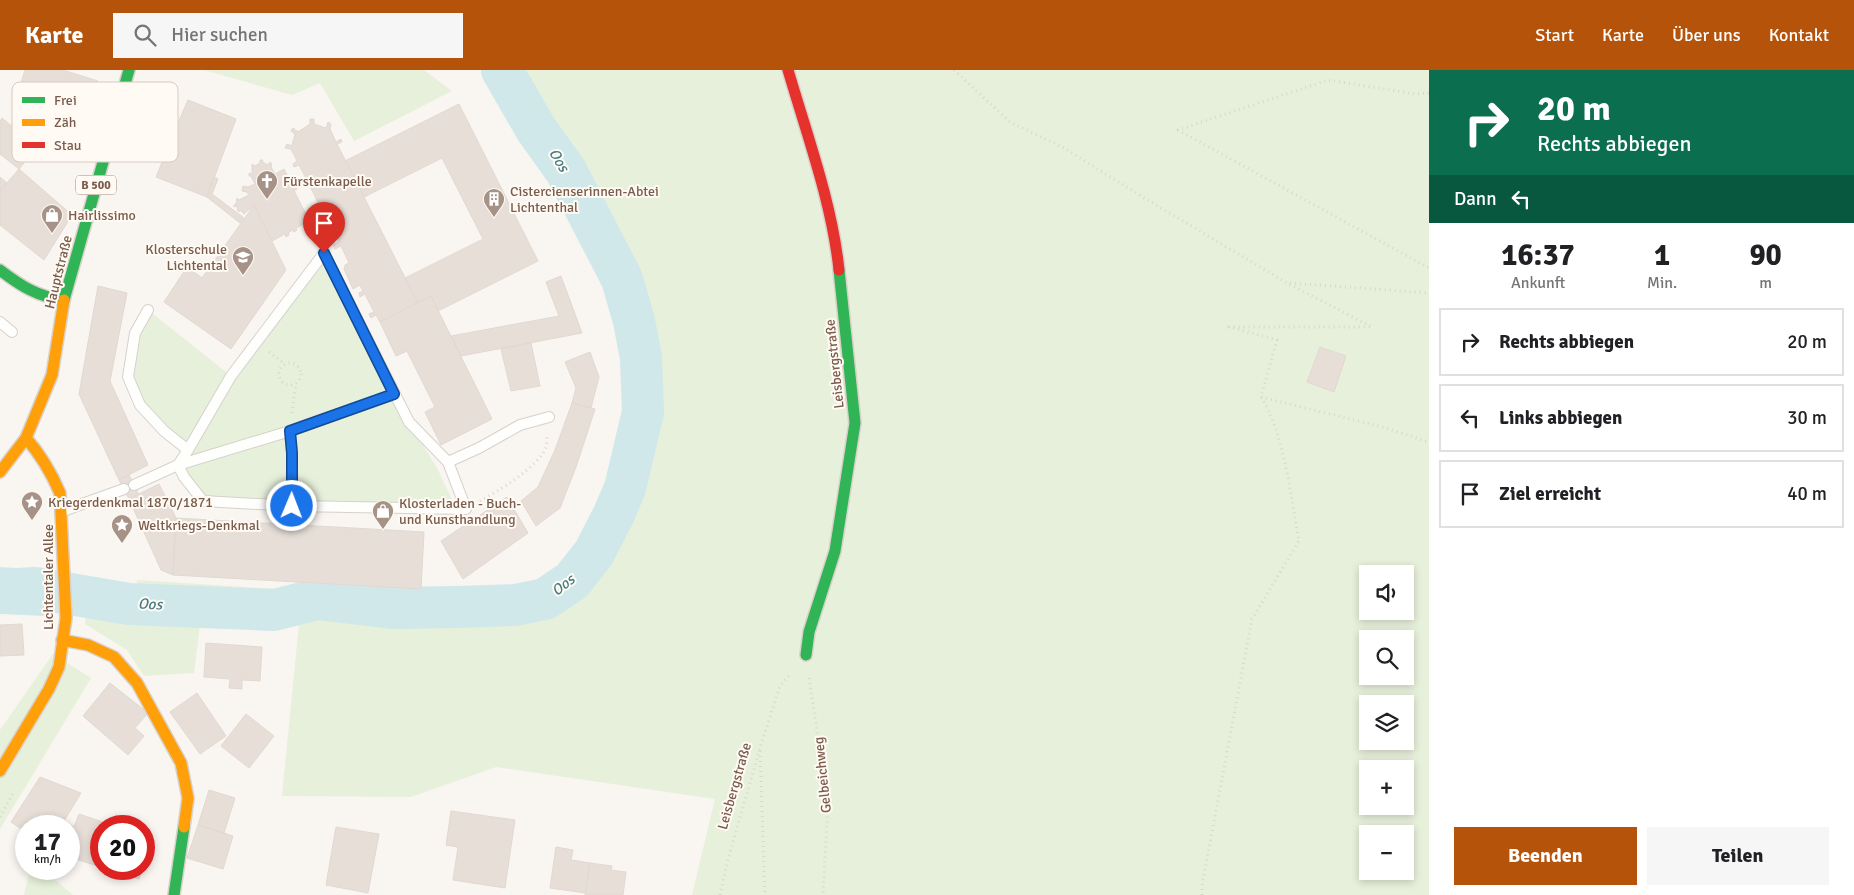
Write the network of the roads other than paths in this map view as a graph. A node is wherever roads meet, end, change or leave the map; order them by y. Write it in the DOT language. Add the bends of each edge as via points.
graph roads {
  1 [pos="788,70"];
  2 [pos="103,162"];
  3 [pos="0,270"];
  4 [pos="64,300"];
  5 [pos="148,310"];
  6 [pos="0,322"];
  7 [pos="12,332"];
  8 [pos="394,394"];
  9 [pos="549,417"];
  10 [pos="290,431"];
  11 [pos="26,438"];
  12 [pos="188,450"];
  13 [pos="448,462"];
  14 [pos="178,465"];
  15 [pos="0,472"];
  16 [pos="292,506"];
  17 [pos="62,512"];
  18 [pos="62,640"];
  19 [pos="806,656"];
  20 [pos="0,771"];
  21 [pos="174,895"];
  1 -- 19 [label="street, Leisbergstraße" via="837,248 855,423 834,552 809,632"];
  2 -- 4 [label="street, Hauptstraße / B 500"];
  3 -- 4 [label="street" via="26,290"];
  4 -- 11 [label="street, Hauptstraße" via="52,375"];
  5 -- 12 [label="lane" via="135,333 128,377 140,405 164,431"];
  6 -- 7 [label="lane"];
  8 -- 10 [label="lane"];
  8 -- 12 [label="lane" via="324,253 231,376"];
  8 -- 13 [label="lane" via="409,422"];
  9 -- 13 [label="lane" via="520,425"];
  10 -- 14 [label="lane"];
  10 -- 16 [label="lane"];
  11 -- 15 [label="street, Hauptstraße"];
  11 -- 17 [label="street, Lichtentaler Allee" via="52,474 60,493"];
  12 -- 14 [label="lane"];
  13 -- 16 [label="lane" via="466,509"];
  14 -- 16 [label="lane" via="203,500"];
  14 -- 17 [label="lane"];
  17 -- 18 [label="street, Lichtentaler Allee" via="66,618"];
  18 -- 20 [label="street, Lichtentaler Allee" via="58,667 50,689"];
  18 -- 21 [label="street" via="88,645 114,657 137,683 181,763 188,798"];
}
